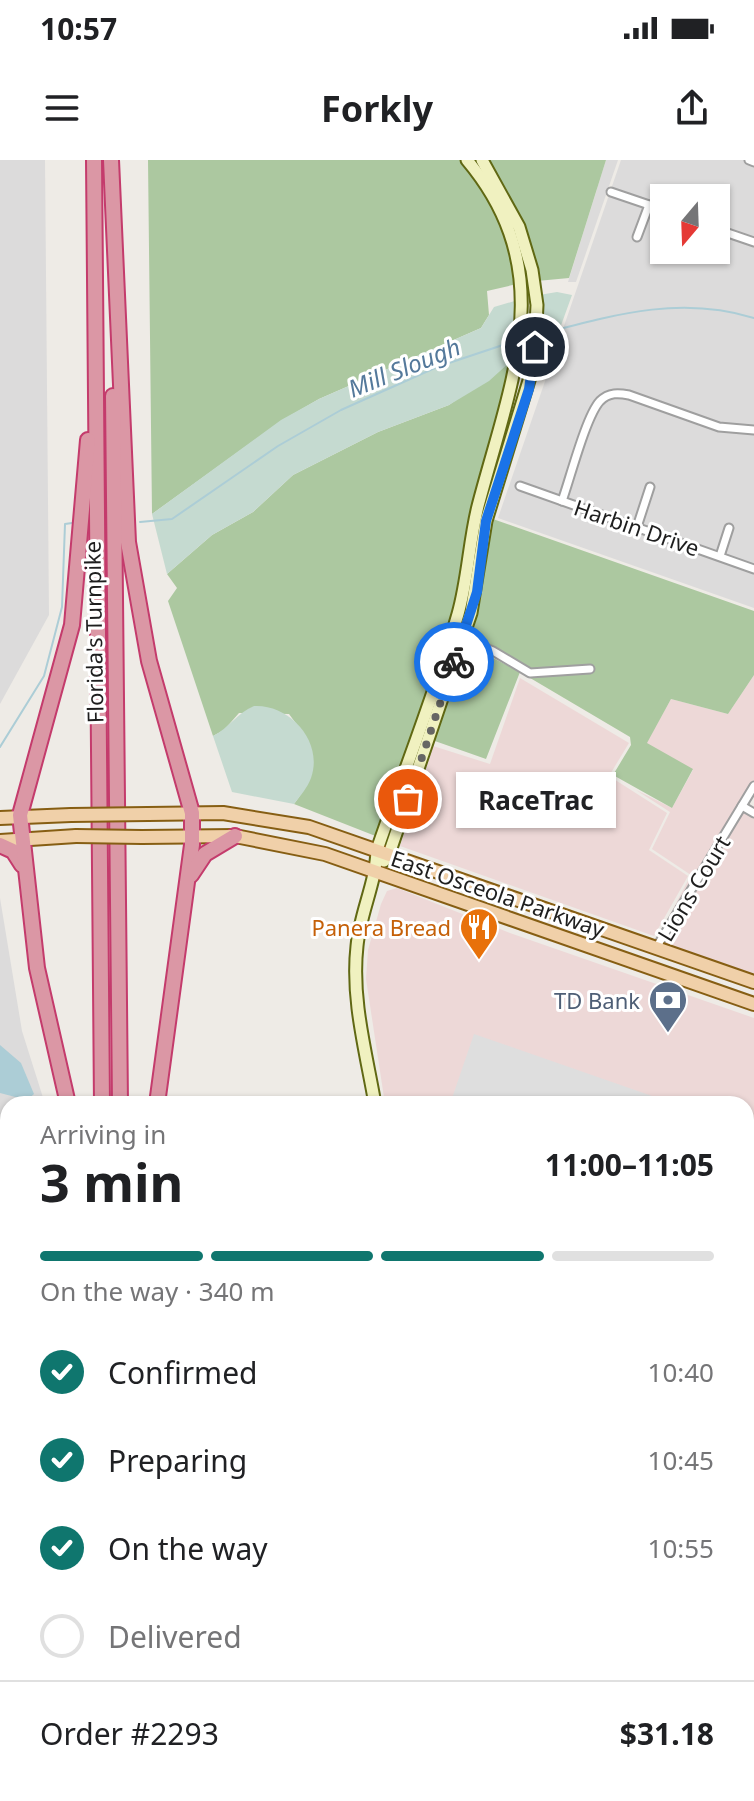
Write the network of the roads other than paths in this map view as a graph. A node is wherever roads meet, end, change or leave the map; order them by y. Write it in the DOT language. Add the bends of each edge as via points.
graph roads {
  1 [pos="94,160"];
  2 [pos="111,160"];
  3 [pos="467,160"];
  4 [pos="482,160"];
  5 [pos="611,192"];
  6 [pos="649,205"];
  7 [pos="730,234"];
  8 [pos="637,237"];
  9 [pos="754,242"];
  10 [pos="96,360"];
  11 [pos="754,430"];
  12 [pos="520,486"];
  13 [pos="650,487"];
  14 [pos="562,501"];
  15 [pos="637,527"];
  16 [pos="729,528"];
  17 [pos="720,556"];
  18 [pos="754,569"];
  19 [pos="457,636"];
  20 [pos="590,669"];
  21 [pos="754,786"];
  22 [pos="742,806"];
  23 [pos="192,813"];
  24 [pos="754,813"];
  25 [pos="20,815"];
  26 [pos="0,818"];
  27 [pos="192,836"];
  28 [pos="235,836"];
  29 [pos="21,839"];
  30 [pos="0,843"];
  31 [pos="383,852"];
  32 [pos="25,869"];
  33 [pos="376,871"];
  34 [pos="186,886"];
  35 [pos="656,948"];
  36 [pos="754,982"];
  37 [pos="754,1004"];
  38 [pos="66,1096"];
  39 [pos="102,1096"];
  40 [pos="120,1096"];
  41 [pos="158,1096"];
  42 [pos="374,1096"];
  1 -- 10 [label="highway, Florida's Turnpike"];
  2 -- 23 [label="highway" via="128,542 149,661"];
  2 -- 40 [label="highway, Florida's Turnpike"];
  3 -- 19 [label="street" via="500,212 517,256 522,311 519,356 477,509"];
  4 -- 19 [label="street" via="519,227 537,305 529,389 486,521 477,592"];
  5 -- 6 [label="street"];
  6 -- 8 [label="street"];
  7 -- 9 [label="street"];
  10 -- 25 [label="highway" via="72,625"];
  10 -- 39 [label="highway, Florida's Turnpike"];
  11 -- 14 [label="street" via="719,427 629,395 606,396 594,411"];
  12 -- 14 [label="street, Harbin Drive"];
  13 -- 15 [label="street"];
  14 -- 15 [label="street, Harbin Drive"];
  15 -- 17 [label="street, Harbin Drive"];
  16 -- 17 [label="street"];
  17 -- 18 [label="street, Harbin Drive"];
  19 -- 20 [label="street" via="530,673"];
  19 -- 31 [label="street"];
  21 -- 22 [label="street, Lions Court"];
  22 -- 24 [label="street"];
  22 -- 35 [label="street, Lions Court"];
  23 -- 25 [label="main road, East Osceola Parkway, bridge"];
  23 -- 27 [label="highway"];
  23 -- 31 [label="main road, East Osceola Parkway" via="285,821"];
  25 -- 26 [label="main road, East Osceola Parkway"];
  25 -- 29 [label="highway"];
  27 -- 28 [label="main road, East Osceola Parkway"];
  27 -- 29 [label="main road, East Osceola Parkway, bridge"];
  27 -- 34 [label="highway"];
  28 -- 33 [label="main road, East Osceola Parkway" via="288,845"];
  28 -- 34 [label="highway" via="205,854"];
  29 -- 30 [label="main road, East Osceola Parkway"];
  29 -- 32 [label="highway"];
  30 -- 32 [label="highway"];
  31 -- 33 [label="street"];
  31 -- 35 [label="main road, East Osceola Parkway"];
  32 -- 38 [label="highway" via="37,968"];
  33 -- 37 [label="main road, East Osceola Parkway"];
  33 -- 42 [label="street" via="362,916 355,975"];
  34 -- 41 [label="highway"];
  35 -- 36 [label="main road, East Osceola Parkway"];
}
